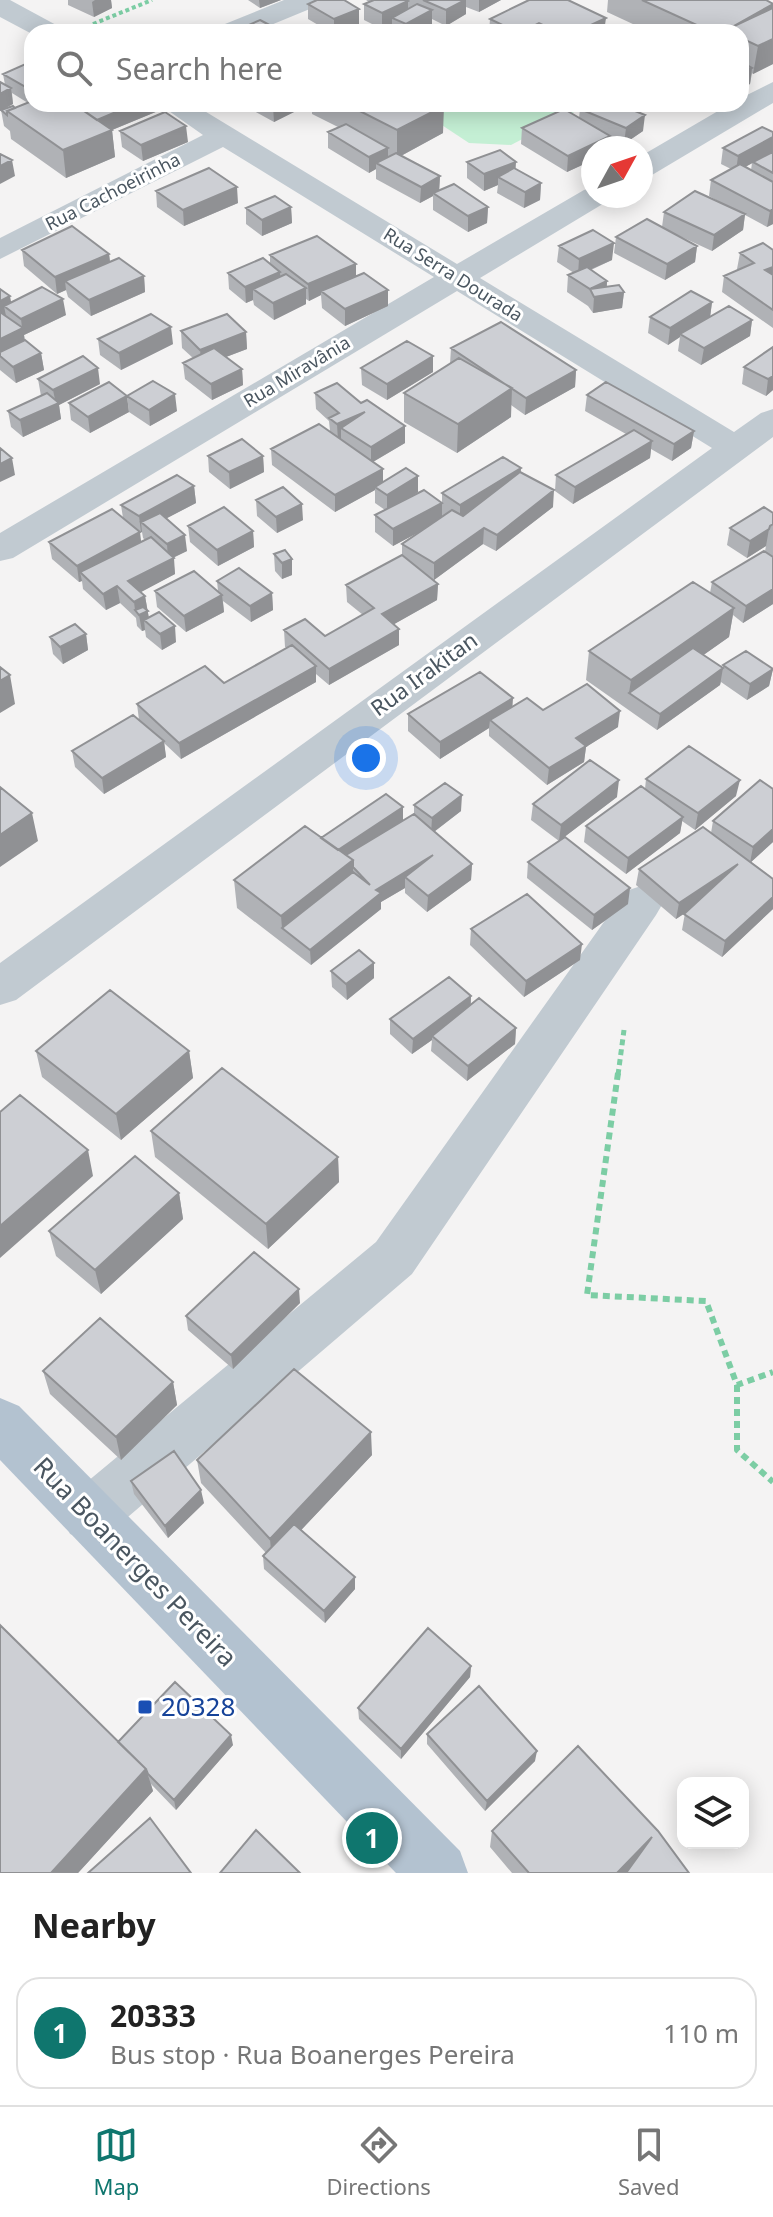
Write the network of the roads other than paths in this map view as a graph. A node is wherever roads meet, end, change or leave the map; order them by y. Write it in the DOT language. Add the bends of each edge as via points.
graph roads {
  1 [pos="307,0"];
  2 [pos="4,12"];
  3 [pos="30,24"];
  4 [pos="249,24"];
  5 [pos="773,91"];
  6 [pos="749,105"];
  7 [pos="186,112"];
  8 [pos="737,112"];
  9 [pos="225,135"];
  10 [pos="653,162"];
  11 [pos="581,204"];
  12 [pos="0,250"];
  13 [pos="457,277"];
  14 [pos="773,420"];
  15 [pos="733,446"];
  16 [pos="0,549"];
  17 [pos="641,903"];
  18 [pos="0,987"];
  19 [pos="0,1423"];
  20 [pos="89,1515"];
  21 [pos="438,1873"];
  1 -- 4 [label="street"];
  2 -- 3 [label="street"];
  5 -- 6 [label="street"];
  7 -- 9 [label="street, Rua Serra Dourada"];
  8 -- 10 [label="street"];
  9 -- 12 [label="street, Rua Cachoeirinha"];
  9 -- 13 [label="street, Rua Serra Dourada"];
  11 -- 13 [label="street, Rua Miravânia"];
  13 -- 15 [label="street, Rua Serra Dourada"];
  13 -- 16 [label="street, Rua Miravânia"];
  14 -- 15 [label="street, Rua Irakitan"];
  15 -- 18 [label="street, Rua Irakitan"];
  17 -- 20 [label="street" via="394,1258"];
  19 -- 20 [label="main road, Rua Boanerges Pereira"];
  20 -- 21 [label="main road, Rua Boanerges Pereira"];
}
